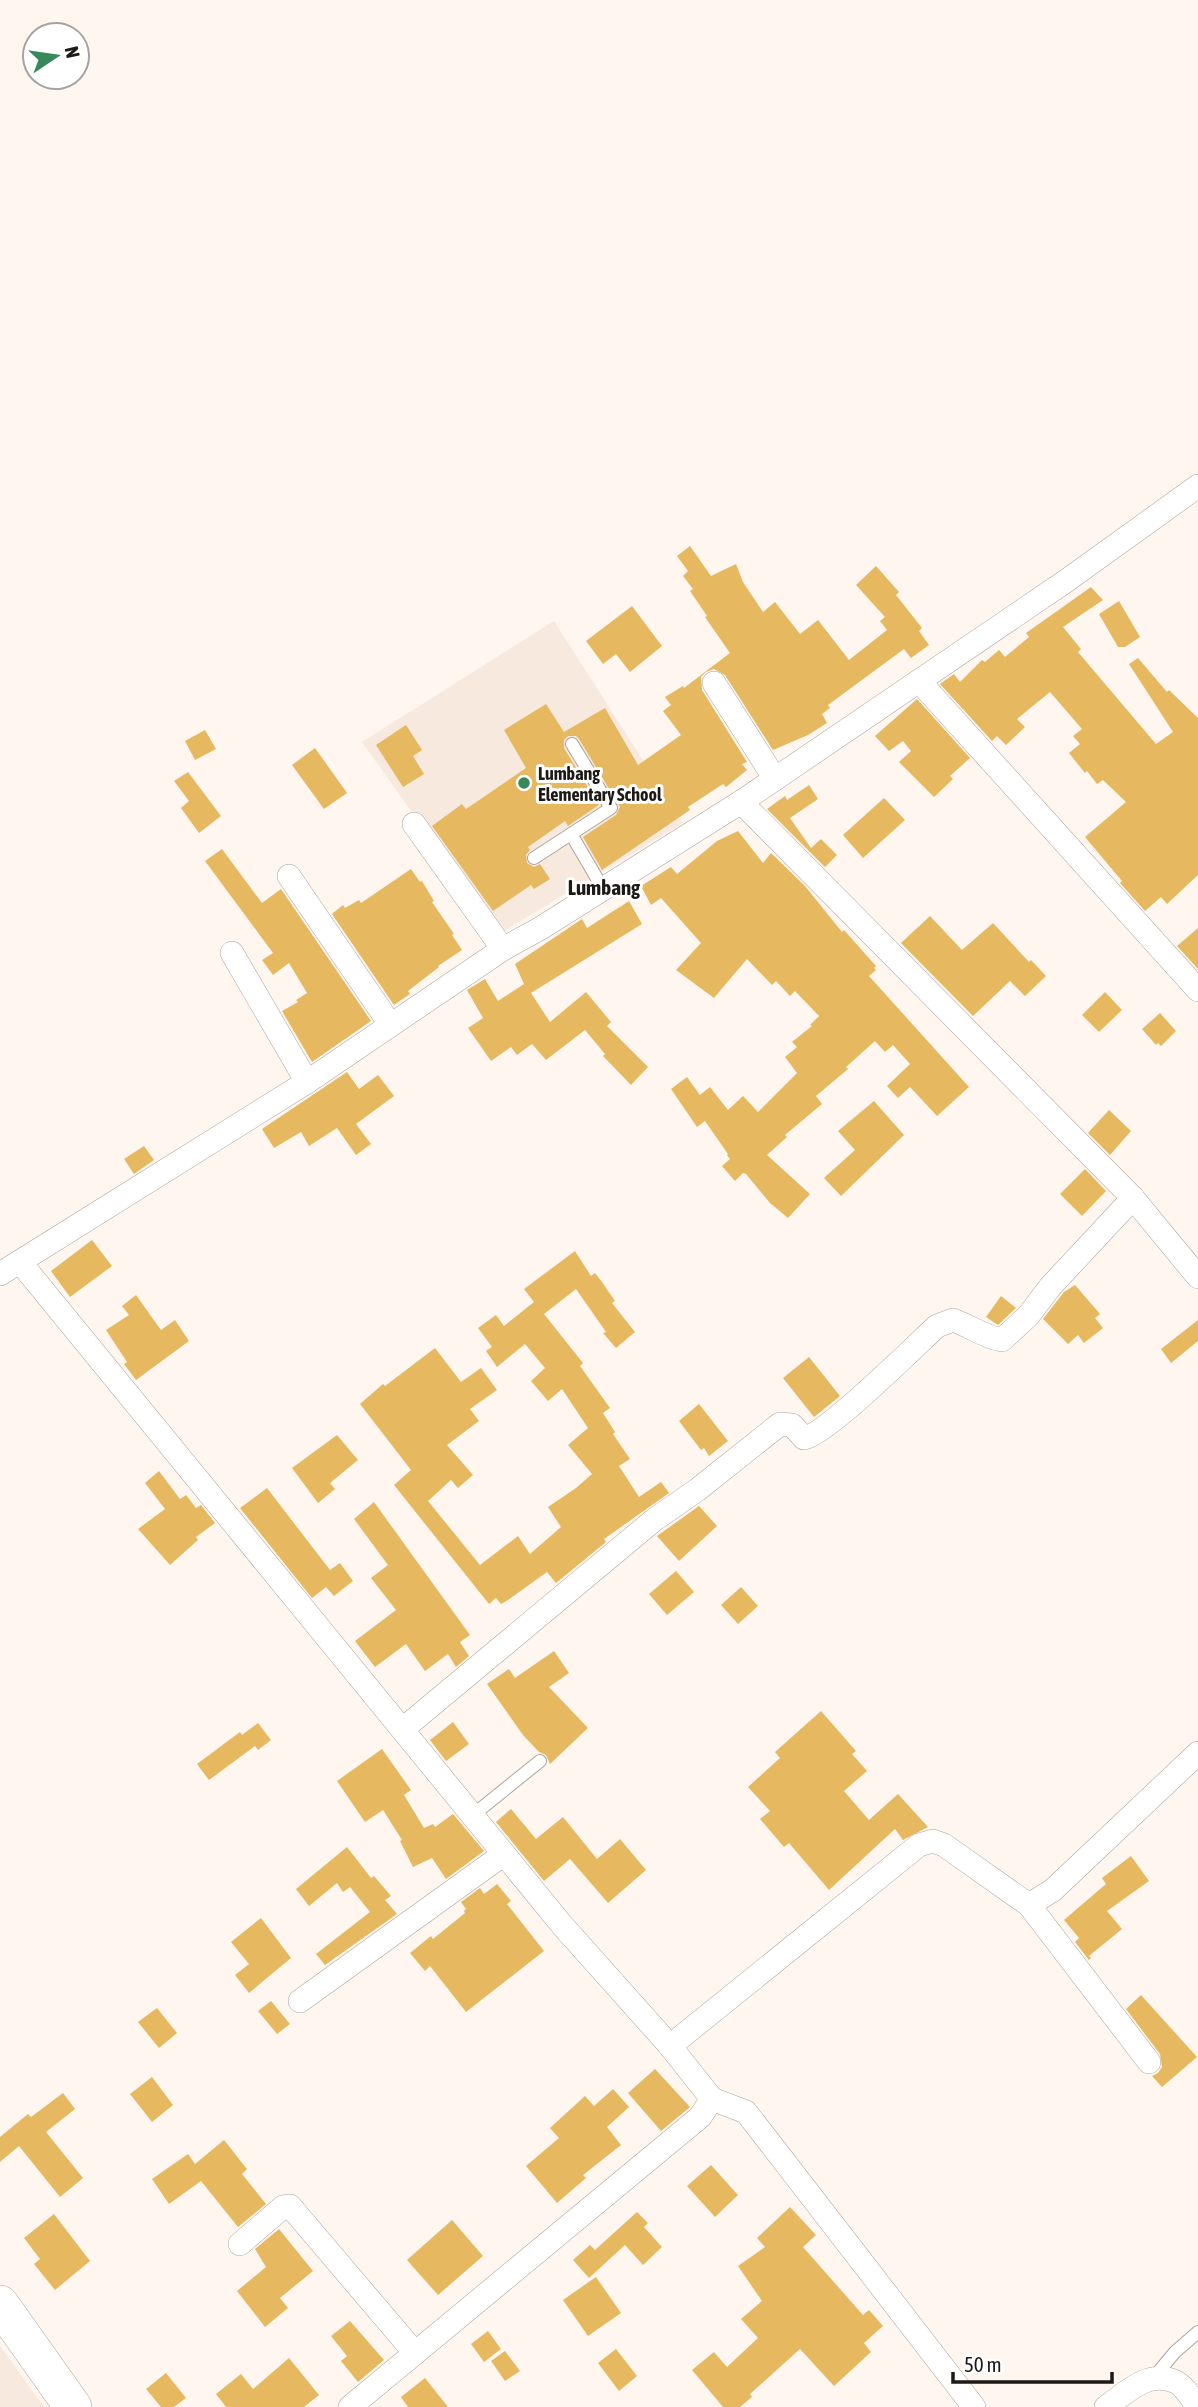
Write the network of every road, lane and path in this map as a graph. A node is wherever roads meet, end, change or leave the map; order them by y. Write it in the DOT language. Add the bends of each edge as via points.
graph roads {
  1 [pos="1198,485"];
  2 [pos="919,681"];
  3 [pos="714,683"];
  4 [pos="572,744"];
  5 [pos="775,779"];
  6 [pos="741,802"];
  7 [pos="414,824"];
  8 [pos="571,834"];
  9 [pos="534,858"];
  10 [pos="289,876"];
  11 [pos="602,887"];
  12 [pos="503,949"];
  13 [pos="232,953"];
  14 [pos="1198,990"];
  15 [pos="390,1024"];
  16 [pos="307,1082"];
  17 [pos="1133,1198"];
  18 [pos="20,1262"];
  19 [pos="0,1274"];
  20 [pos="1198,1277"];
  21 [pos="403,1730"];
  22 [pos="1198,1753"];
  23 [pos="540,1761"];
  24 [pos="473,1815"];
  25 [pos="504,1854"];
  26 [pos="1029,1905"];
  27 [pos="300,2001"];
  28 [pos="670,2046"];
  29 [pos="1149,2062"];
  30 [pos="712,2099"];
  31 [pos="240,2244"];
  32 [pos="0,2304"];
  33 [pos="1198,2332"];
  34 [pos="415,2353"];
  35 [pos="1155,2376"];
  36 [pos="73,2407"];
  37 [pos="351,2407"];
  38 [pos="975,2407"];
  39 [pos="1106,2407"];
  40 [pos="1198,2407"];
  1 -- 2 [label="street"];
  2 -- 5 [label="street"];
  2 -- 14 [label="street"];
  3 -- 5 [label="street"];
  4 -- 8 [label="lane" via="611,808"];
  5 -- 6 [label="street"];
  6 -- 11 [label="street"];
  6 -- 17 [label="street"];
  7 -- 12 [label="street"];
  8 -- 9 [label="lane"];
  8 -- 11 [label="lane"];
  10 -- 15 [label="street"];
  11 -- 12 [label="street"];
  12 -- 15 [label="street"];
  13 -- 16 [label="street"];
  15 -- 16 [label="street"];
  16 -- 18 [label="street"];
  17 -- 20 [label="street"];
  17 -- 21 [label="street" via="1002,1340 953,1320 937,1326 835,1420 810,1437 804,1438 792,1424 780,1424 654,1520"];
  18 -- 19 [label="street"];
  18 -- 21 [label="street"];
  21 -- 24 [label="street"];
  22 -- 26 [label="street" via="1053,1889"];
  23 -- 24 [label="lane"];
  24 -- 25 [label="street"];
  25 -- 27 [label="street"];
  25 -- 28 [label="street"];
  26 -- 28 [label="street" via="944,1845 919,1845"];
  26 -- 29 [label="street"];
  28 -- 30 [label="street"];
  30 -- 34 [label="street" via="700,2117"];
  30 -- 38 [label="street" via="746,2112"];
  31 -- 34 [label="street" via="290,2206"];
  32 -- 36 [label="main road"];
  33 -- 35 [label="lane"];
  34 -- 37 [label="street"];
  35 -- 39 [label="street"];
  35 -- 40 [label="street" via="1178,2382"];
}
